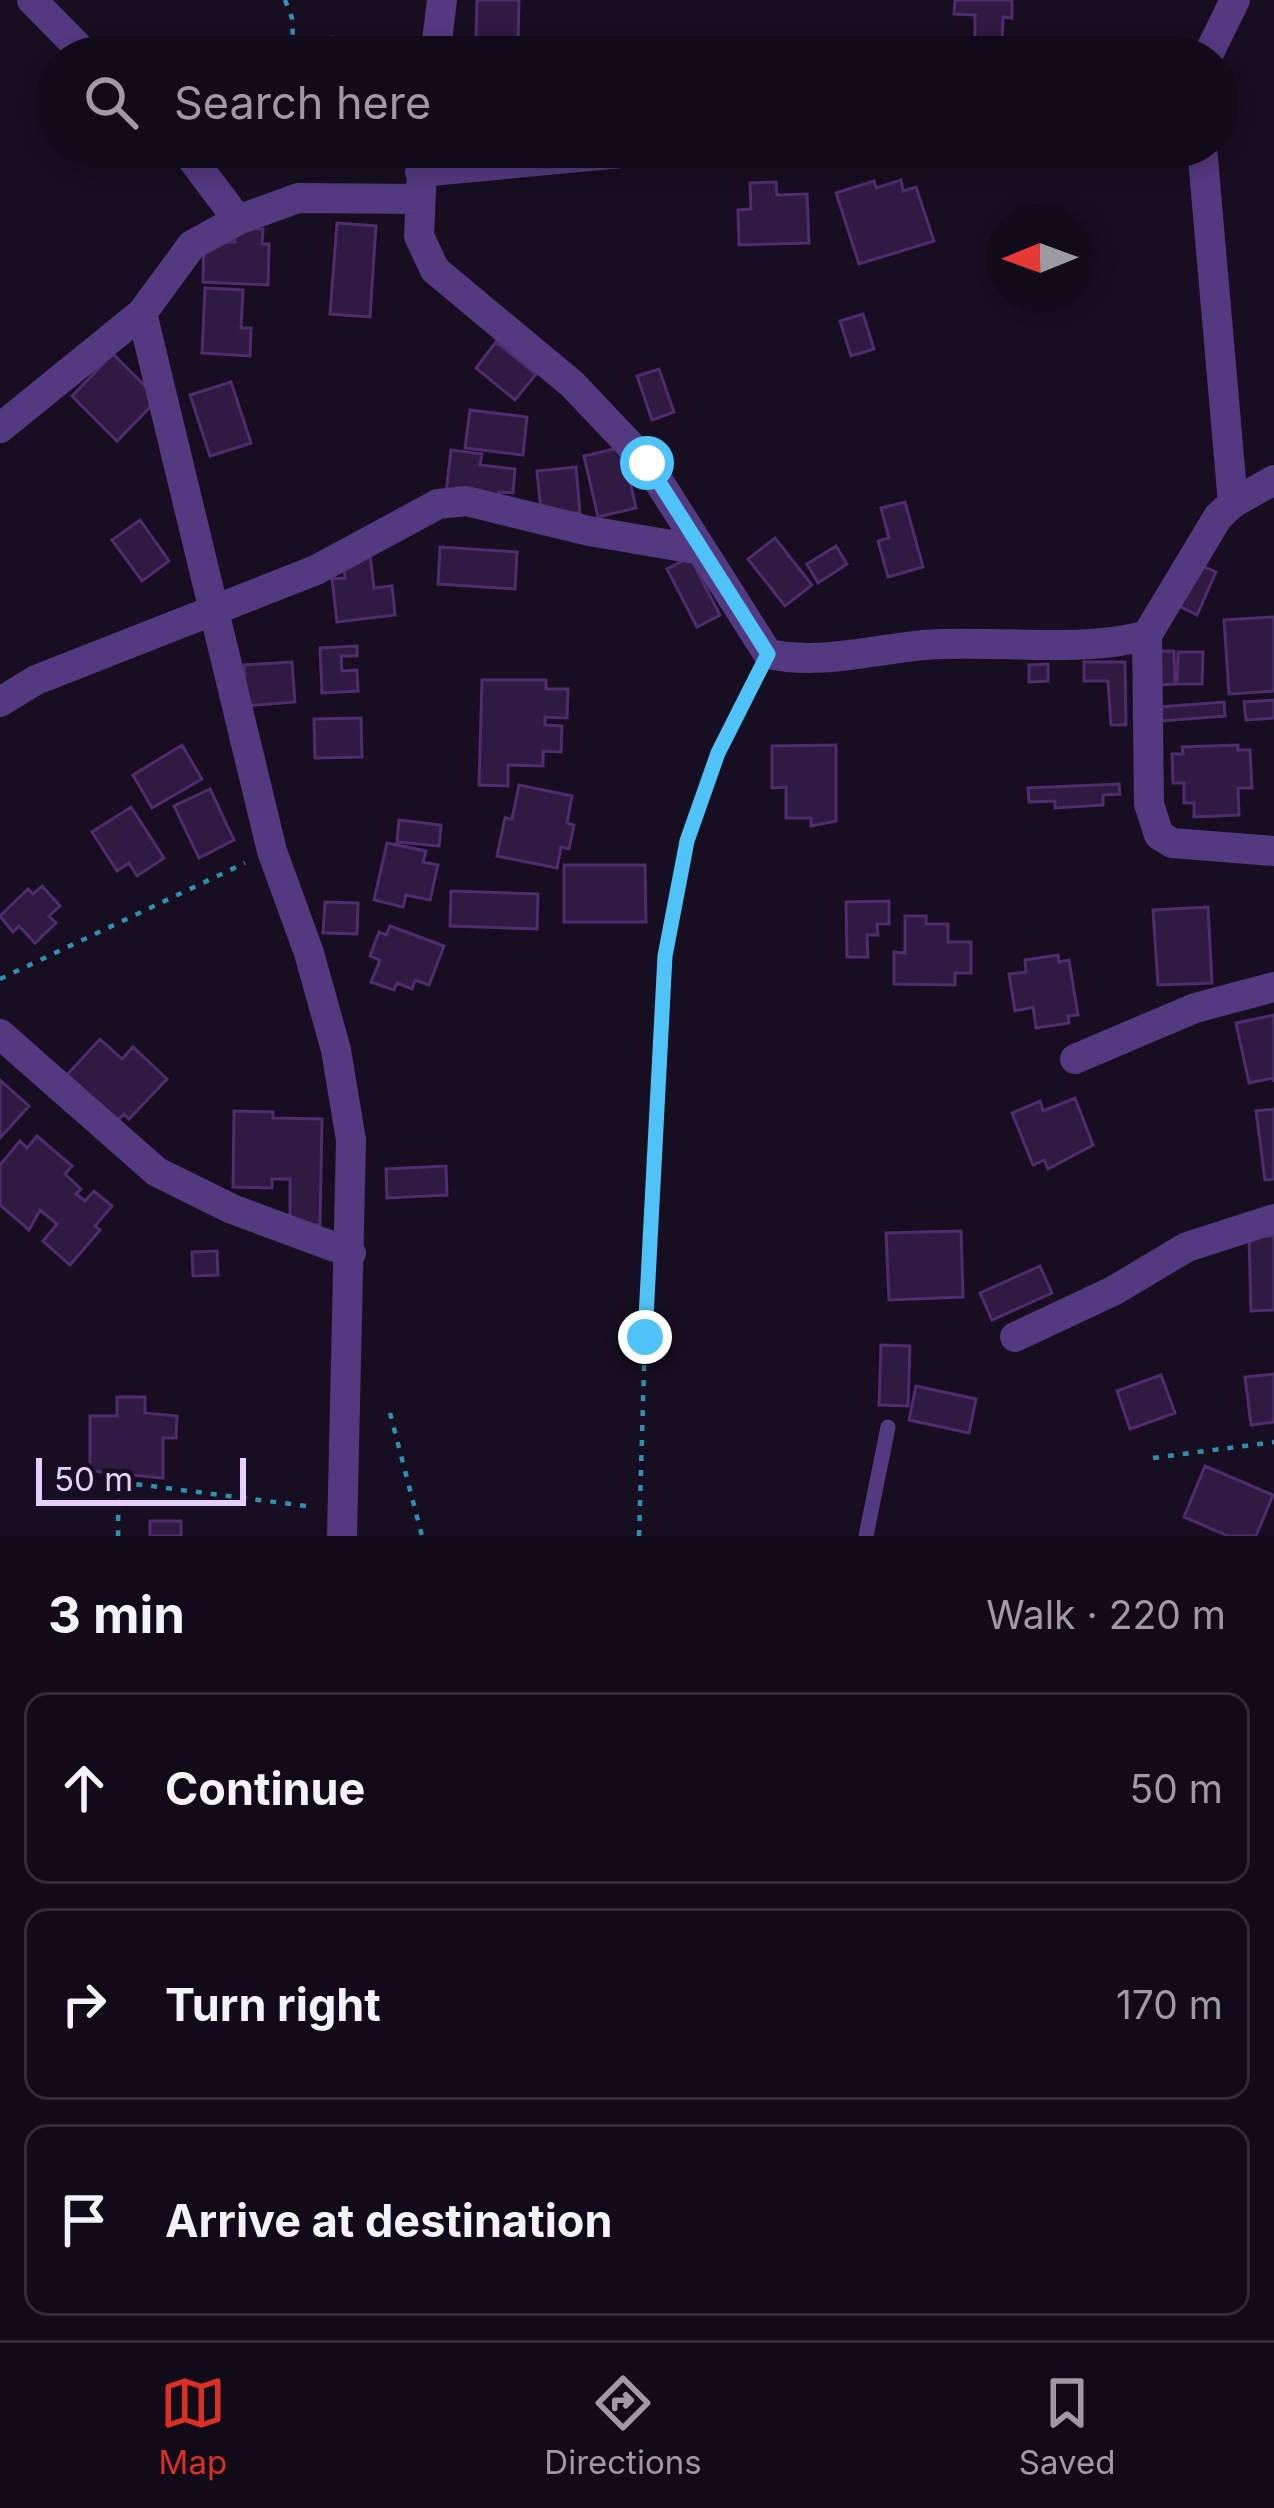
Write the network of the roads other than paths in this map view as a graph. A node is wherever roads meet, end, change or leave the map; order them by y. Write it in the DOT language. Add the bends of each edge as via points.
graph roads {
  1 [pos="32,0"];
  2 [pos="442,0"];
  3 [pos="1235,0"];
  4 [pos="67,36"];
  5 [pos="438,36"];
  6 [pos="1217,36"];
  7 [pos="199,168"];
  8 [pos="472,168"];
  9 [pos="1204,168"];
  10 [pos="421,173"];
  11 [pos="238,220"];
  12 [pos="142,313"];
  13 [pos="0,428"];
  14 [pos="1274,480"];
  15 [pos="1233,503"];
  16 [pos="701,550"];
  17 [pos="211,608"];
  18 [pos="1147,635"];
  19 [pos="0,702"];
  20 [pos="1274,850"];
  21 [pos="1274,987"];
  22 [pos="0,1034"];
  23 [pos="1075,1059"];
  24 [pos="1274,1219"];
  25 [pos="351,1253"];
  26 [pos="1015,1337"];
  27 [pos="888,1426"];
  28 [pos="343,1523"];
  29 [pos="866,1536"];
  1 -- 4 [label="street"];
  2 -- 5 [label="street"];
  3 -- 6 [label="street"];
  7 -- 11 [label="street"];
  8 -- 10 [label="street"];
  9 -- 15 [label="street"];
  10 -- 11 [label="street" via="298,198"];
  10 -- 16 [label="street" via="419,236 435,271 587,400 647,463"];
  11 -- 12 [label="street" via="192,245"];
  12 -- 13 [label="street"];
  12 -- 17 [label="street"];
  14 -- 15 [label="street"];
  15 -- 18 [label="street" via="1202,538"];
  16 -- 17 [label="street" via="466,501 439,504 316,570"];
  16 -- 18 [label="street" via="768,654 801,661 927,645"];
  17 -- 19 [label="street"];
  17 -- 25 [label="street" via="272,851 336,1050 351,1140"];
  18 -- 20 [label="street" via="1149,804 1160,835 1172,843"];
  21 -- 23 [label="street" via="1196,1008"];
  22 -- 25 [label="street" via="157,1172"];
  24 -- 26 [label="street" via="1187,1246"];
  25 -- 28 [label="street"];
  27 -- 29 [label="lane"];
}
